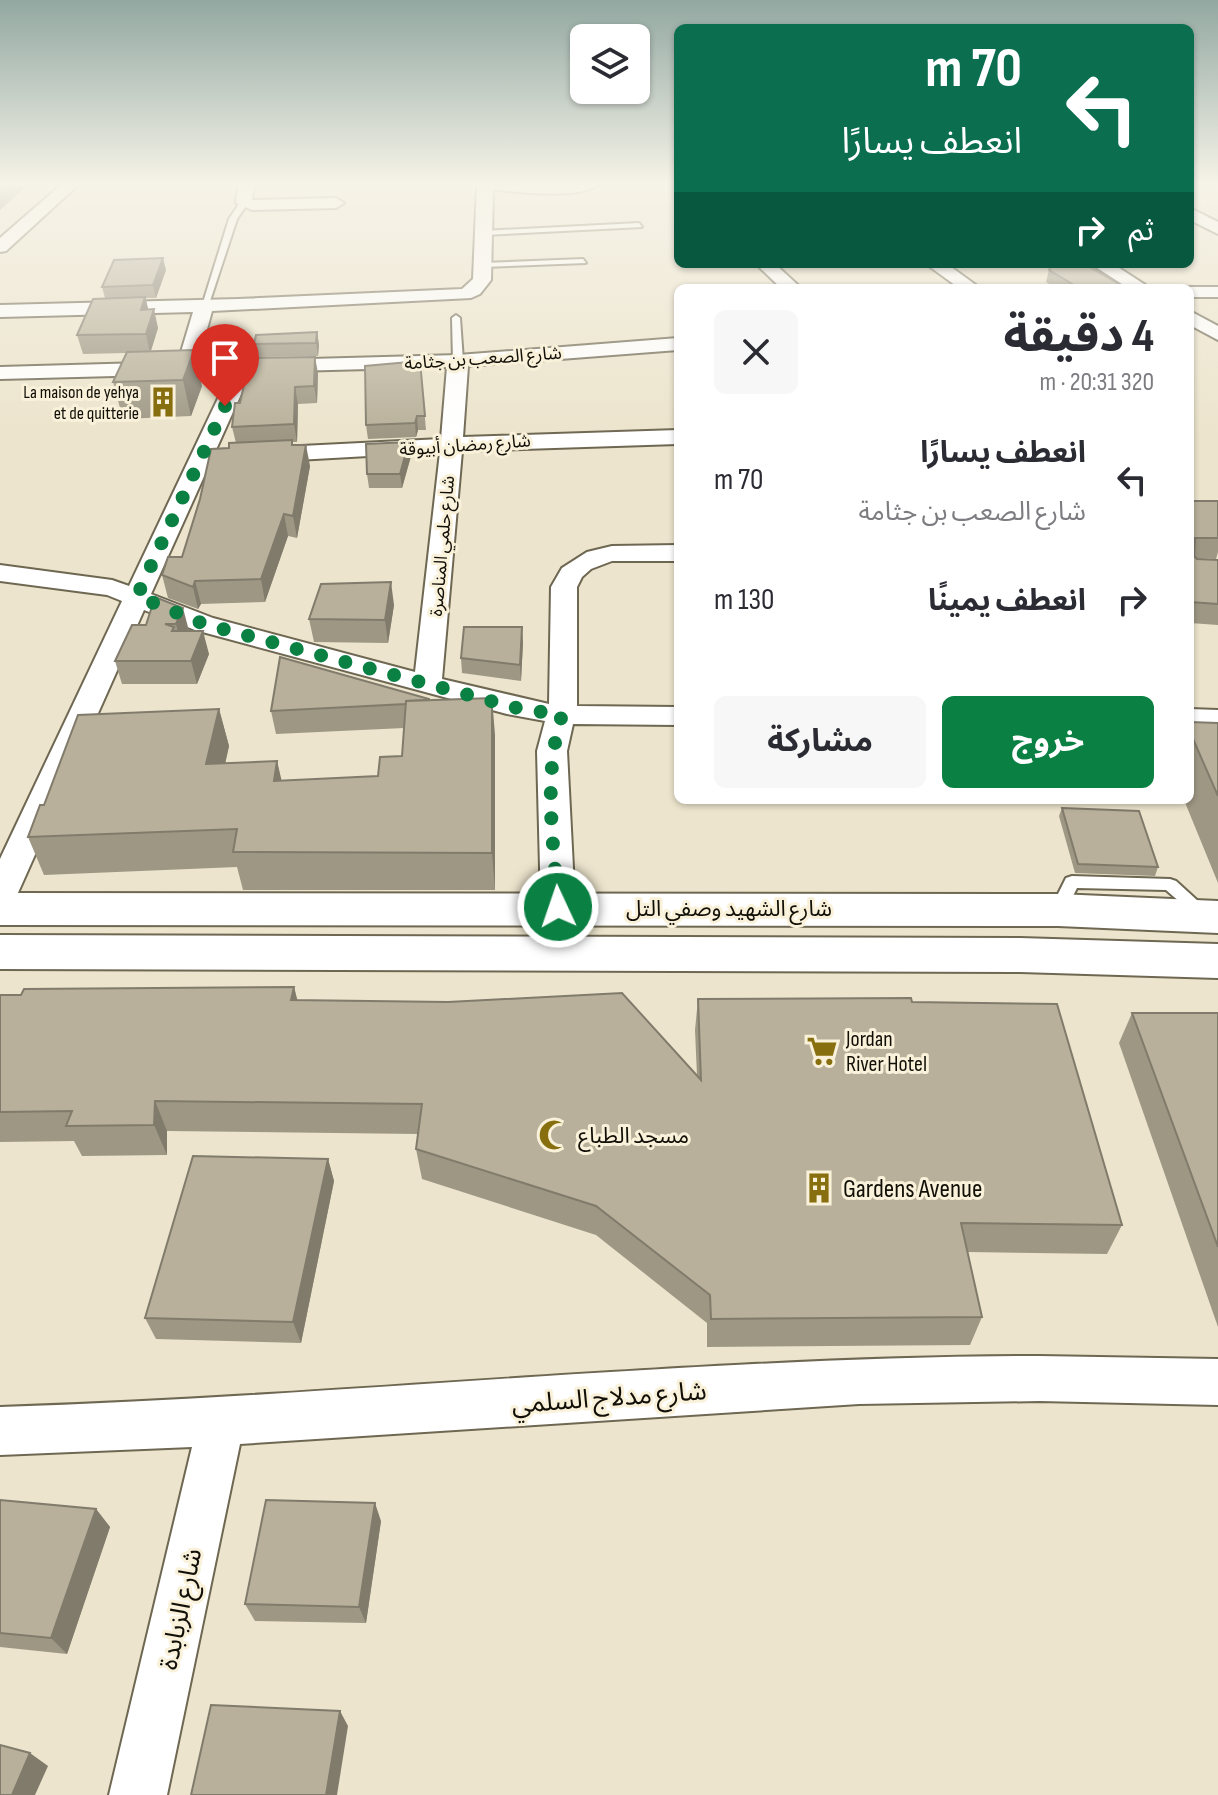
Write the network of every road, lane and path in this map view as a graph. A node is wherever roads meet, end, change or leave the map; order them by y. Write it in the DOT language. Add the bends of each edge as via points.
graph roads {
  1 [pos="217,269"];
  2 [pos="481,269"];
  3 [pos="770,269"];
  4 [pos="942,269"];
  5 [pos="1108,269"];
  6 [pos="788,284"];
  7 [pos="965,284"];
  8 [pos="1134,284"];
  9 [pos="1194,292"];
  10 [pos="1218,292"];
  11 [pos="204,307"];
  12 [pos="0,311"];
  13 [pos="456,318"];
  14 [pos="1194,319"];
  15 [pos="1218,334"];
  16 [pos="1194,342"];
  17 [pos="674,344"];
  18 [pos="1218,345"];
  19 [pos="458,361"];
  20 [pos="242,369"];
  21 [pos="186,370"];
  22 [pos="0,373"];
  23 [pos="674,437"];
  24 [pos="451,446"];
  25 [pos="204,455"];
  26 [pos="674,553"];
  27 [pos="0,573"];
  28 [pos="137,596"];
  29 [pos="428,682"];
  30 [pos="562,715"];
  31 [pos="674,716"];
  32 [pos="1194,718"];
  33 [pos="1218,719"];
  34 [pos="0,895"];
  35 [pos="558,907"];
  36 [pos="0,909"];
  37 [pos="1212,916"];
  38 [pos="0,952"];
  39 [pos="1218,961"];
  40 [pos="1218,1382"];
  41 [pos="221,1423"];
  42 [pos="0,1431"];
  43 [pos="138,1795"];
  1 -- 11 [label="lane"];
  2 -- 11 [label="street" via="479,286 465,294"];
  3 -- 6 [label="street"];
  4 -- 7 [label="street"];
  5 -- 8 [label="street"];
  9 -- 10 [label="street"];
  11 -- 12 [label="street"];
  11 -- 21 [label="street"];
  13 -- 19 [label="lane"];
  14 -- 15 [label="street"];
  16 -- 18 [label="street"];
  17 -- 19 [label="street, شارع الصعب بن جثامة"];
  19 -- 20 [label="street, شارع الصعب بن جثامة"];
  19 -- 24 [label="street, شارع حلمي المناصرة"];
  20 -- 21 [label="street, شارع الصعب بن جثامة"];
  20 -- 25 [label="street"];
  21 -- 22 [label="street, شارع الصعب بن جثامة"];
  23 -- 24 [label="street, شارع رمضان أبيوقة"];
  24 -- 25 [label="street, شارع رمضان أبيوقة"];
  24 -- 29 [label="street, شارع حلمي المناصرة"];
  25 -- 28 [label="street"];
  26 -- 30 [label="street" via="604,556 568,573"];
  27 -- 28 [label="street" via="87,583"];
  28 -- 29 [label="street" via="204,624"];
  28 -- 34 [label="street"];
  29 -- 30 [label="street"];
  30 -- 31 [label="street"];
  30 -- 35 [label="street" via="552,764"];
  32 -- 33 [label="street"];
  35 -- 36 [label="main road, شارع الشهيد وصفي التل"];
  35 -- 37 [label="main road, شارع الشهيد وصفي التل"];
  38 -- 39 [label="main road, شارع الشهيد وصفي التل" via="504,951"];
  40 -- 41 [label="street, شارع مدلاج السلمي" via="1077,1378 743,1387"];
  41 -- 42 [label="street, شارع مدلاج السلمي"];
  41 -- 43 [label="street, شارع الزبابدة"];
}
